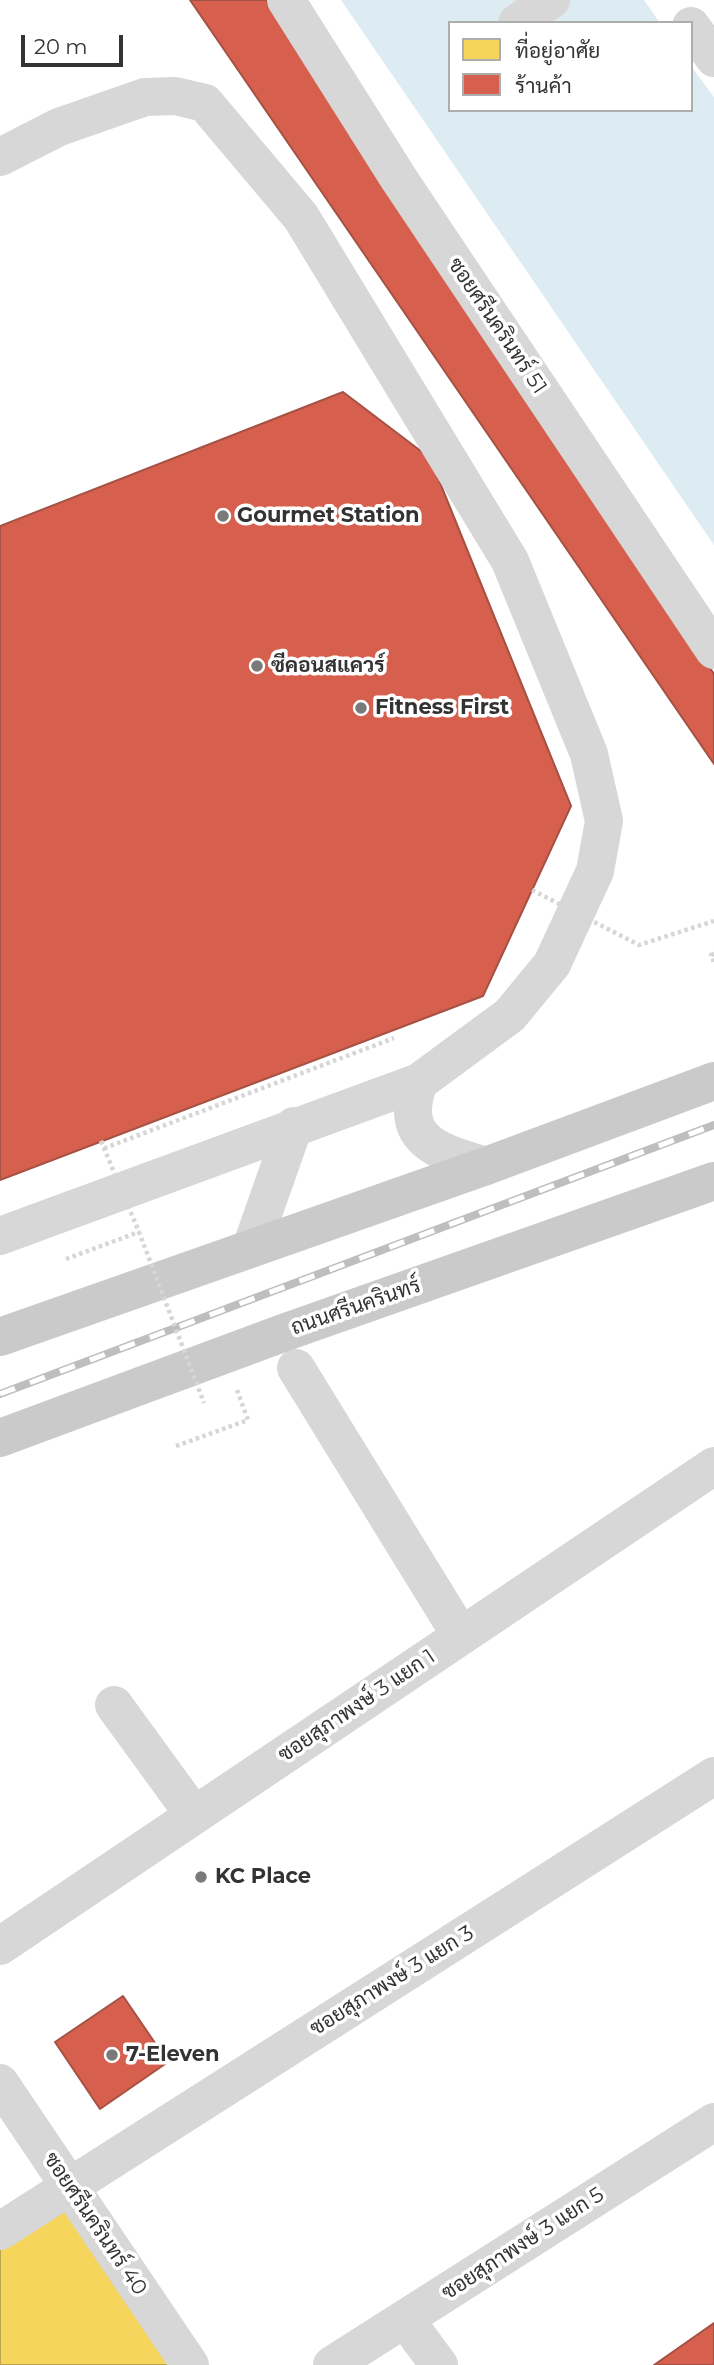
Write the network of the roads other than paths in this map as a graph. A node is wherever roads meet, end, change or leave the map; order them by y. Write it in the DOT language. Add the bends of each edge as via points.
graph roads {
  1 [pos="286,0"];
  2 [pos="551,0"];
  3 [pos="673,0"];
  4 [pos="520,21"];
  5 [pos="688,21"];
  6 [pos="693,28"];
  7 [pos="714,58"];
  8 [pos="0,157"];
  9 [pos="714,650"];
  10 [pos="419,1082"];
  11 [pos="714,1082"];
  12 [pos="295,1126"];
  13 [pos="486,1166"];
  14 [pos="714,1181"];
  15 [pos="0,1236"];
  16 [pos="251,1248"];
  17 [pos="0,1337"];
  18 [pos="296,1368"];
  19 [pos="0,1438"];
  20 [pos="714,1466"];
  21 [pos="461,1636"];
  22 [pos="114,1705"];
  23 [pos="714,1776"];
  24 [pos="194,1815"];
  25 [pos="0,1945"];
  26 [pos="5,2101"];
  27 [pos="714,2122"];
  28 [pos="69,2186"];
  29 [pos="0,2231"];
  30 [pos="405,2319"];
  31 [pos="190,2365"];
  32 [pos="332,2365"];
  33 [pos="439,2365"];
  1 -- 9 [label="street, ซอยศรีนครินทร์ 51" via="399,179"];
  2 -- 4 [label="street"];
  3 -- 5 [label="street"];
  6 -- 7 [label="street"];
  8 -- 10 [label="street" via="59,127 145,97 175,96 205,103 300,216 510,561 589,754 604,821 595,870 552,964 509,1014"];
  10 -- 12 [label="street"];
  10 -- 13 [label="street" via="412,1106 421,1138 447,1154"];
  11 -- 13 [label="main road"];
  12 -- 15 [label="street"];
  12 -- 16 [label="street"];
  13 -- 16 [label="main road"];
  14 -- 19 [label="main road, ถนนศรีนครินทร์"];
  16 -- 17 [label="main road"];
  18 -- 21 [label="street"];
  20 -- 21 [label="street, ซอยสุภาพงษ์ 3 แยก 1"];
  21 -- 24 [label="street, ซอยสุภาพงษ์ 3 แยก 1"];
  22 -- 24 [label="street"];
  23 -- 28 [label="street, ซอยสุภาพงษ์ 3 แยก 3"];
  24 -- 25 [label="street, ซอยสุภาพงษ์ 3 แยก 1"];
  26 -- 28 [label="street, ซอยศรีนครินทร์ 40"];
  27 -- 30 [label="street, ซอยสุภาพงษ์ 3 แยก 5"];
  28 -- 29 [label="street, ซอยสุภาพงษ์ 3 แยก 3"];
  28 -- 31 [label="street, ซอยศรีนครินทร์ 40"];
  30 -- 32 [label="street, ซอยสุภาพงษ์ 3 แยก 5"];
  30 -- 33 [label="street"];
}
